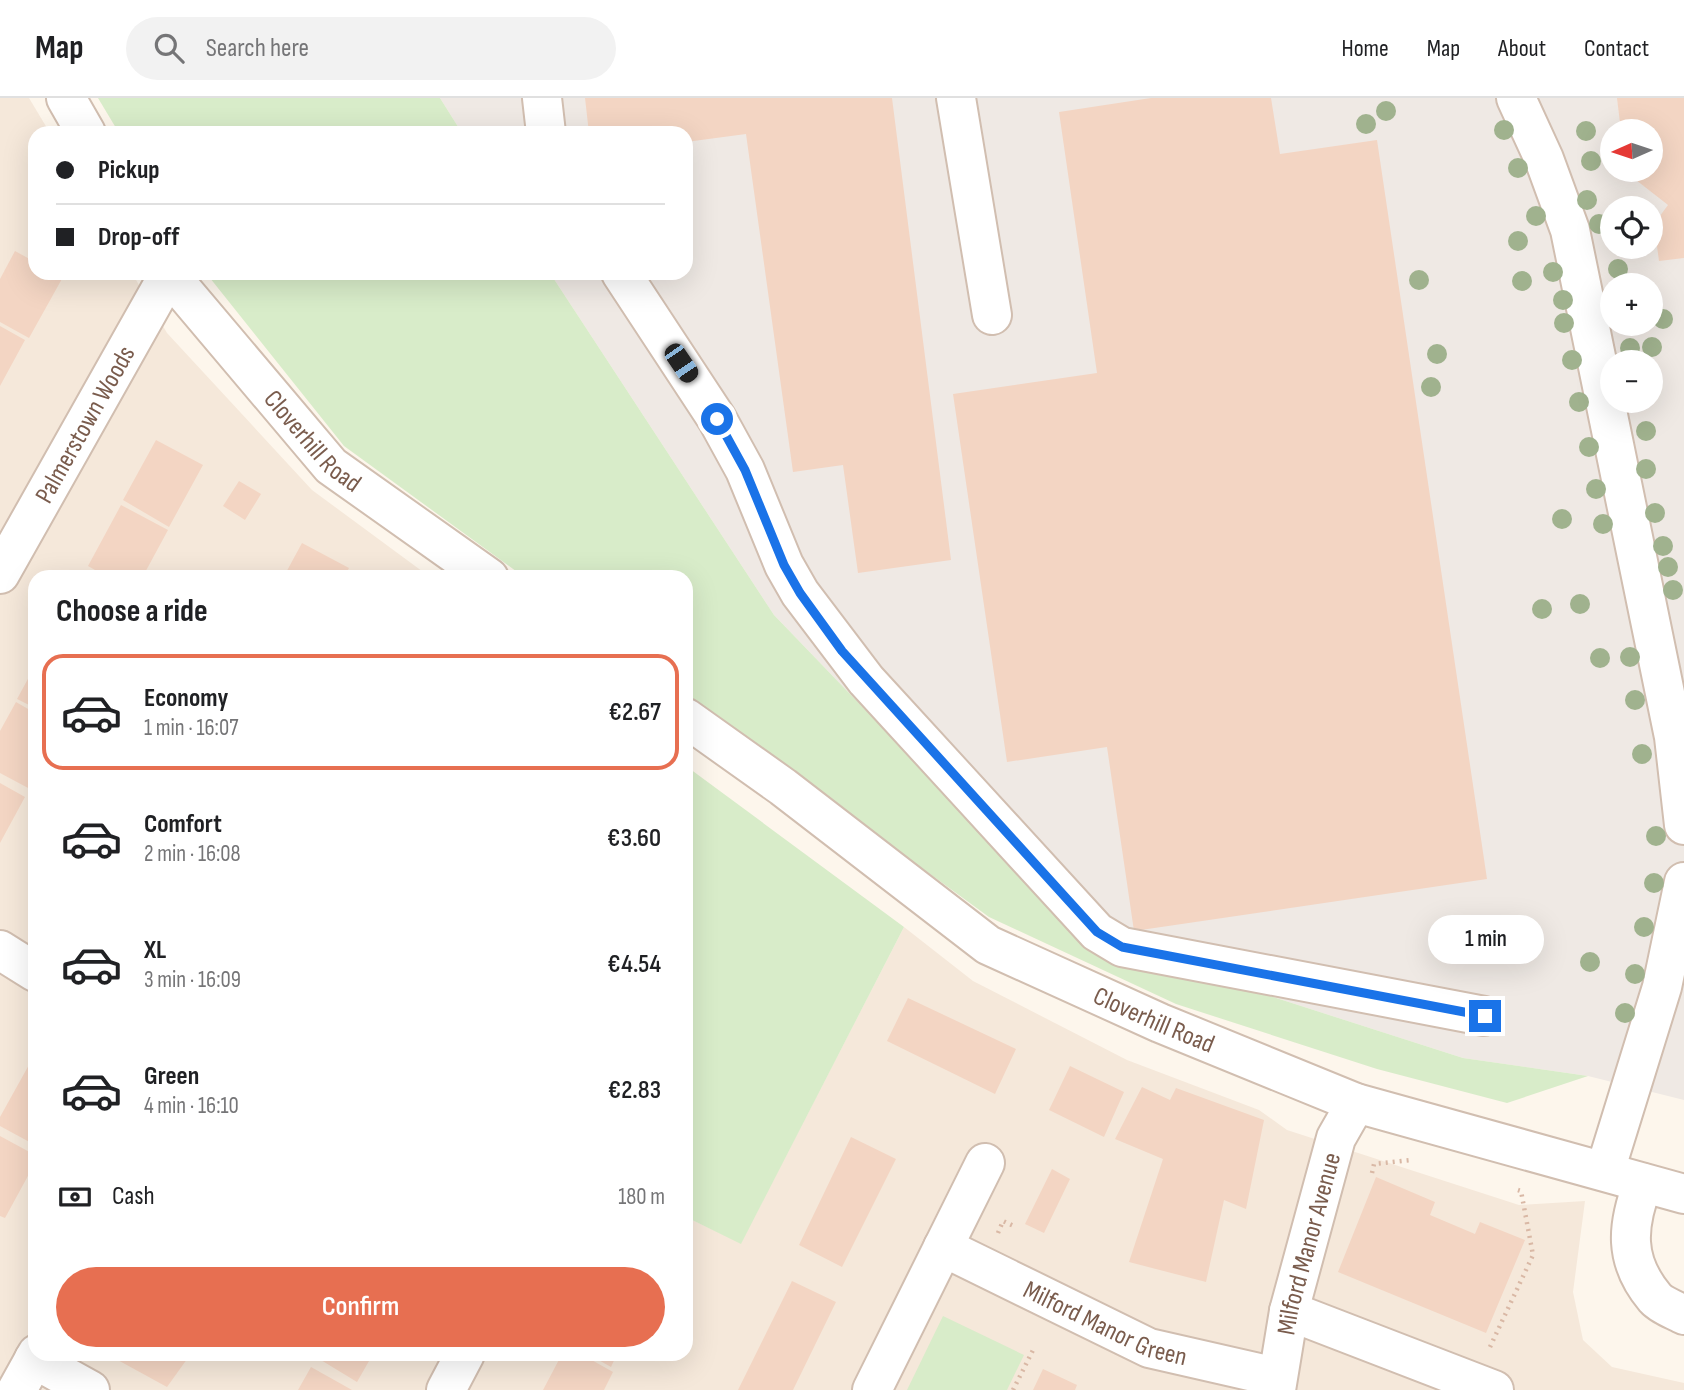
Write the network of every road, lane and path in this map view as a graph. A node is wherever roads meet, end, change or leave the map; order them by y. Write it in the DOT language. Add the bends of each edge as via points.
graph roads {
  1 [pos="66,98"];
  2 [pos="542,98"];
  3 [pos="956,98"];
  4 [pos="1516,98"];
  5 [pos="82,126"];
  6 [pos="545,126"];
  7 [pos="166,280"];
  8 [pos="174,280"];
  9 [pos="626,280"];
  10 [pos="992,315"];
  11 [pos="478,570"];
  12 [pos="0,575"];
  13 [pos="693,723"];
  14 [pos="1684,825"];
  15 [pos="1684,882"];
  16 [pos="0,950"];
  17 [pos="28,968"];
  18 [pos="1485,1016"];
  19 [pos="1356,1103"];
  20 [pos="1422,1159"];
  21 [pos="985,1163"];
  22 [pos="1605,1171"];
  23 [pos="1372,1173"];
  24 [pos="1643,1182"];
  25 [pos="1508,1187"];
  26 [pos="1684,1194"];
  27 [pos="943,1247"];
  28 [pos="1289,1311"];
  29 [pos="1684,1315"];
  30 [pos="1034,1348"];
  31 [pos="1488,1352"];
  32 [pos="461,1361"];
  33 [pos="29,1368"];
  34 [pos="1276,1384"];
  35 [pos="90,1390"];
  36 [pos="446,1390"];
  37 [pos="872,1390"];
  38 [pos="1013,1390"];
  39 [pos="1493,1390"];
  1 -- 5 [label="street"];
  2 -- 6 [label="street"];
  3 -- 10 [label="street"];
  4 -- 14 [label="street" via="1570,230 1674,737"];
  7 -- 12 [label="street, Palmerstown Woods"];
  8 -- 11 [label="street, Cloverhill Road" via="331,466"];
  9 -- 18 [label="street" via="717,419 745,470 784,565 814,612 866,680 1097,932 1122,947"];
  13 -- 19 [label="street, Cloverhill Road" via="988,946"];
  15 -- 22 [label="street" via="1662,986"];
  16 -- 17 [label="street"];
  19 -- 22 [label="street, Cloverhill Road"];
  19 -- 28 [label="street, Milford Manor Avenue" via="1336,1138"];
  20 -- 23 [label="path" via="1374,1164"];
  21 -- 27 [label="street"];
  22 -- 24 [label="street, Cloverhill Road"];
  24 -- 26 [label="street, Cloverhill Road"];
  24 -- 29 [label="street" via="1629,1223 1633,1258 1656,1300"];
  25 -- 31 [label="path" via="1521,1191 1533,1255"];
  27 -- 34 [label="street, Milford Manor Green" via="1149,1348"];
  27 -- 37 [label="street"];
  28 -- 34 [label="street, Milford Manor Avenue"];
  28 -- 39 [label="street"];
  30 -- 38 [label="path"];
  32 -- 36 [label="street"];
  33 -- 35 [label="street"];
}
